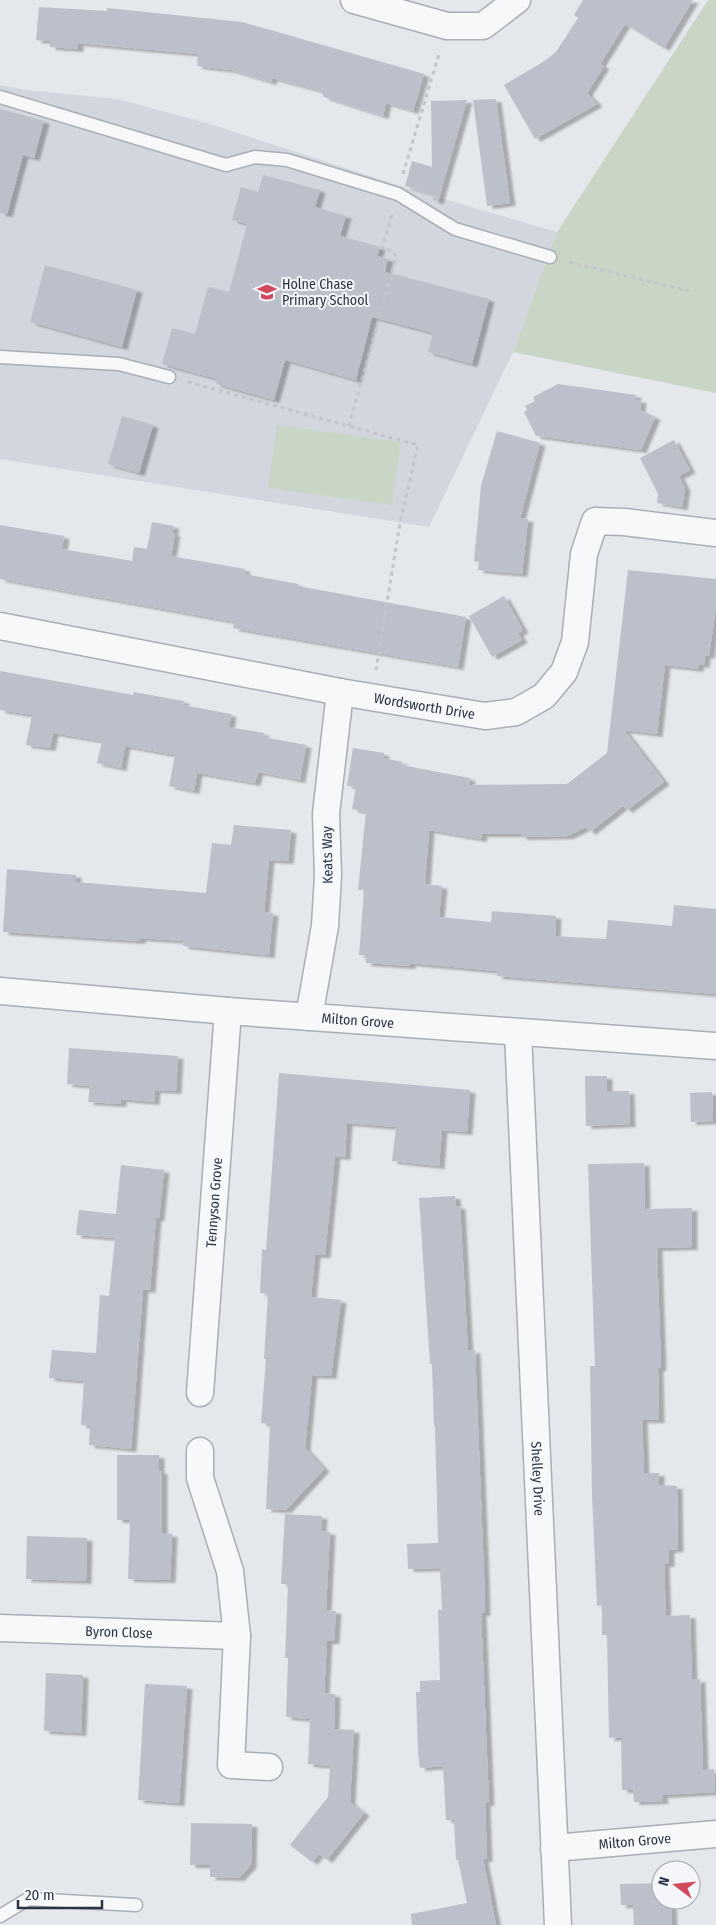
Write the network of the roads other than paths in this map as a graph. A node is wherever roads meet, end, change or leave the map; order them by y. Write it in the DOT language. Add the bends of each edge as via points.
graph roads {
  1 [pos="354,0"];
  2 [pos="517,0"];
  3 [pos="0,98"];
  4 [pos="550,257"];
  5 [pos="0,357"];
  6 [pos="169,377"];
  7 [pos="716,533"];
  8 [pos="0,626"];
  9 [pos="340,692"];
  10 [pos="0,991"];
  11 [pos="228,1011"];
  12 [pos="308,1017"];
  13 [pos="518,1032"];
  14 [pos="716,1046"];
  15 [pos="200,1394"];
  16 [pos="200,1451"];
  17 [pos="0,1628"];
  18 [pos="237,1636"];
  19 [pos="269,1767"];
  20 [pos="716,1834"];
  21 [pos="554,1848"];
  22 [pos="136,1905"];
  23 [pos="0,1916"];
  24 [pos="558,1925"];
  1 -- 2 [label="street" via="447,26 483,26"];
  3 -- 4 [label="lane" via="226,165 255,157 287,160 398,194 455,229"];
  5 -- 6 [label="lane" via="119,364"];
  7 -- 9 [label="street, Wordsworth Drive" via="595,521 584,554 575,642 564,672 544,696 516,712 485,716"];
  8 -- 9 [label="street, Wordsworth Drive"];
  9 -- 12 [label="street, Keats Way" via="326,814 328,876 325,926"];
  10 -- 11 [label="street, Milton Grove"];
  11 -- 12 [label="street, Milton Grove"];
  11 -- 15 [label="street, Tennyson Grove"];
  12 -- 13 [label="street, Milton Grove"];
  13 -- 14 [label="street, Milton Grove"];
  13 -- 21 [label="street, Shelley Drive"];
  16 -- 18 [label="street" via="200,1478 230,1571"];
  17 -- 18 [label="street, Byron Close"];
  18 -- 19 [label="street" via="231,1765"];
  20 -- 21 [label="street, Milton Grove"];
  21 -- 24 [label="street, Shelley Drive"];
  22 -- 23 [label="lane" via="28,1899"];
}
